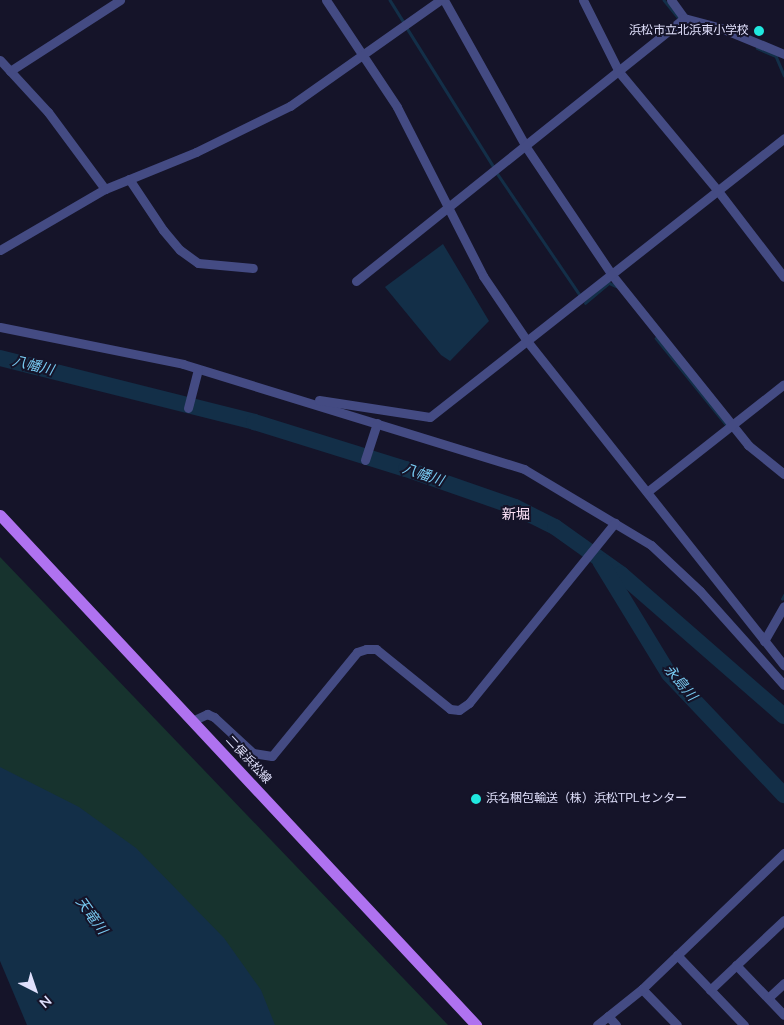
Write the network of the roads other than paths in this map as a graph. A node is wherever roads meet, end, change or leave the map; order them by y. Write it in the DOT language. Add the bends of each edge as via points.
graph roads {
  1 [pos="120,0"];
  2 [pos="326,0"];
  3 [pos="442,0"];
  4 [pos="582,0"];
  5 [pos="671,0"];
  6 [pos="684,18"];
  7 [pos="784,54"];
  8 [pos="362,57"];
  9 [pos="0,60"];
  10 [pos="10,71"];
  11 [pos="618,72"];
  12 [pos="784,138"];
  13 [pos="526,147"];
  14 [pos="129,179"];
  15 [pos="105,189"];
  16 [pos="718,191"];
  17 [pos="447,209"];
  18 [pos="0,250"];
  19 [pos="253,268"];
  20 [pos="612,275"];
  21 [pos="784,278"];
  22 [pos="356,281"];
  23 [pos="0,327"];
  24 [pos="526,341"];
  25 [pos="198,369"];
  26 [pos="784,384"];
  27 [pos="294,397"];
  28 [pos="188,408"];
  29 [pos="377,423"];
  30 [pos="732,425"];
  31 [pos="365,460"];
  32 [pos="784,474"];
  33 [pos="647,492"];
  34 [pos="0,515"];
  35 [pos="615,523"];
  36 [pos="784,606"];
  37 [pos="764,640"];
  38 [pos="784,665"];
  39 [pos="784,685"];
  40 [pos="192,721"];
  41 [pos="784,853"];
  42 [pos="784,920"];
  43 [pos="677,955"];
  44 [pos="736,965"];
  45 [pos="784,983"];
  46 [pos="642,988"];
  47 [pos="710,990"];
  48 [pos="768,998"];
  49 [pos="784,1015"];
  50 [pos="608,1016"];
  51 [pos="476,1025"];
  52 [pos="597,1025"];
  53 [pos="616,1025"];
  54 [pos="677,1025"];
  55 [pos="744,1025"];
  1 -- 10 [label="street"];
  2 -- 8 [label="street"];
  3 -- 8 [label="street"];
  3 -- 13 [label="street"];
  4 -- 11 [label="street"];
  5 -- 6 [label="street"];
  6 -- 7 [label="street" via="721,28"];
  6 -- 11 [label="street"];
  8 -- 14 [label="street" via="290,106 196,152"];
  8 -- 17 [label="street" via="397,107"];
  9 -- 10 [label="street"];
  10 -- 15 [label="street" via="48,112"];
  11 -- 13 [label="street"];
  11 -- 16 [label="street"];
  12 -- 16 [label="street"];
  13 -- 17 [label="street"];
  13 -- 20 [label="street"];
  14 -- 15 [label="street"];
  14 -- 19 [label="street" via="163,230 180,250 198,263"];
  15 -- 18 [label="street"];
  16 -- 20 [label="street"];
  16 -- 21 [label="street"];
  17 -- 22 [label="street"];
  17 -- 24 [label="street" via="482,276"];
  20 -- 24 [label="street"];
  20 -- 30 [label="street"];
  23 -- 25 [label="street"];
  24 -- 27 [label="street" via="430,417"];
  24 -- 33 [label="street"];
  25 -- 27 [label="street"];
  25 -- 28 [label="street"];
  26 -- 30 [label="street"];
  27 -- 29 [label="street"];
  29 -- 31 [label="street"];
  29 -- 35 [label="street" via="524,469"];
  30 -- 32 [label="street" via="748,445"];
  30 -- 33 [label="street"];
  33 -- 37 [label="street"];
  34 -- 40 [label="main road, 二俣浜松線"];
  35 -- 39 [label="street" via="674,564"];
  35 -- 40 [label="street" via="469,703 459,710 450,709 376,649 366,648 357,652 272,756 253,753 214,717 207,714"];
  36 -- 37 [label="street"];
  37 -- 38 [label="street"];
  40 -- 51 [label="main road, 二俣浜松線"];
  41 -- 43 [label="street"];
  42 -- 44 [label="street"];
  43 -- 46 [label="street"];
  43 -- 47 [label="street"];
  44 -- 47 [label="street"];
  44 -- 48 [label="street"];
  45 -- 48 [label="street"];
  46 -- 50 [label="street"];
  46 -- 54 [label="street"];
  47 -- 55 [label="street"];
  48 -- 49 [label="street"];
  50 -- 52 [label="street"];
  50 -- 53 [label="street"];
}
